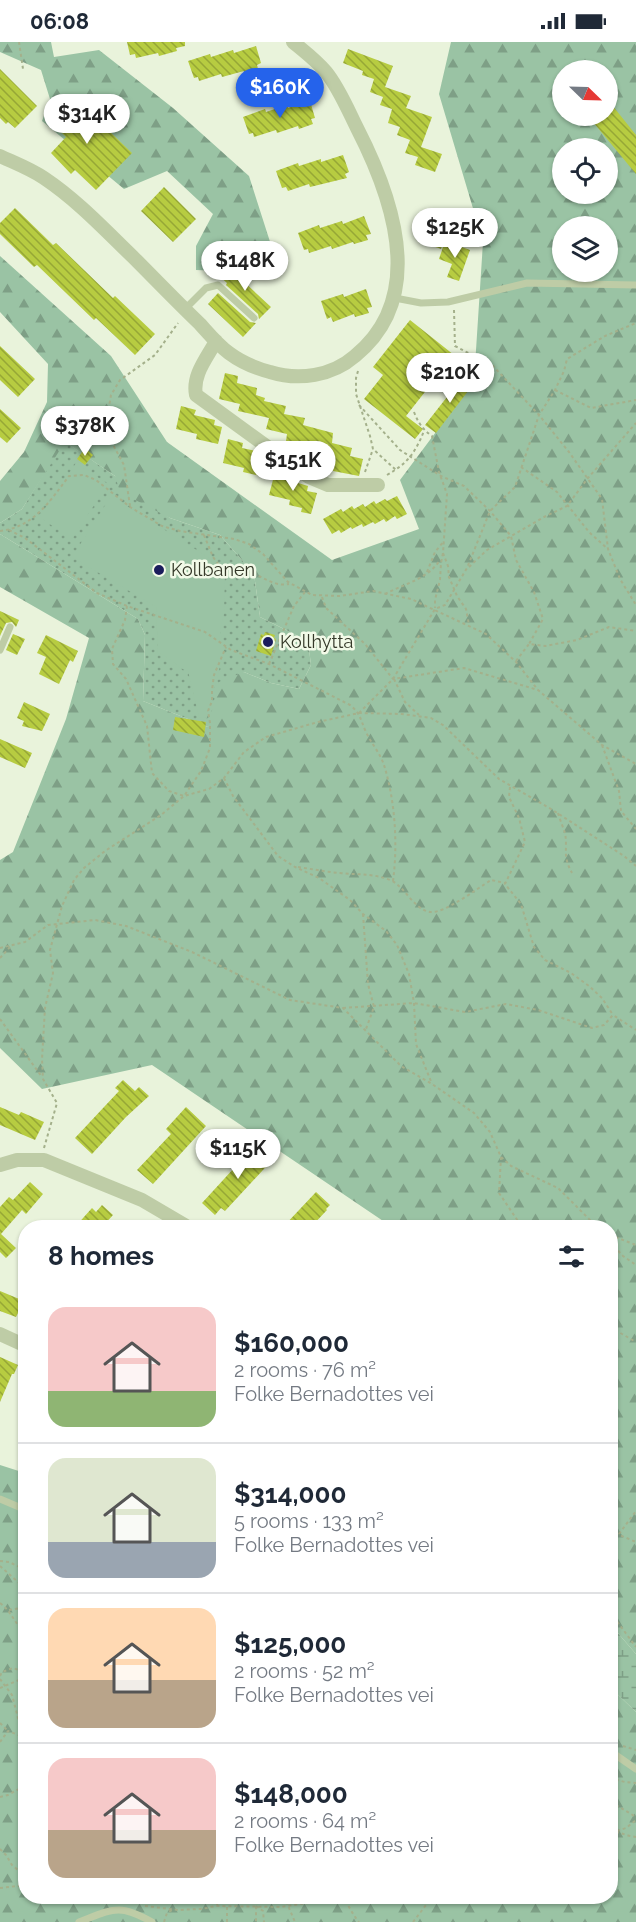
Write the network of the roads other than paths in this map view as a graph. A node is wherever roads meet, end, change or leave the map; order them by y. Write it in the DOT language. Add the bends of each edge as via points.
graph roads {
  1 [pos="293,42"];
  2 [pos="0,156"];
  3 [pos="636,285"];
  4 [pos="395,298"];
  5 [pos="186,310"];
  6 [pos="254,318"];
  7 [pos="216,341"];
  8 [pos="378,485"];
  9 [pos="10,627"];
  10 [pos="0,650"];
  11 [pos="0,1165"];
  12 [pos="176,1220"];
  13 [pos="0,1334"];
  14 [pos="18,1342"];
  15 [pos="0,1499"];
  16 [pos="18,1507"];
  17 [pos="618,1757"];
  18 [pos="636,1769"];
  19 [pos="80,1922"];
  20 [pos="152,1922"];
  1 -- 4 [label="street" via="327,73 372,156 390,209 396,242 399,270"];
  2 -- 5 [label="street" via="44,178 78,205"];
  3 -- 4 [label="lane" via="527,283 448,302 421,303"];
  4 -- 7 [label="street" via="383,326 368,346 337,369 315,376 291,376 256,368"];
  5 -- 6 [label="lane" via="206,288 218,285"];
  5 -- 7 [label="street"];
  7 -- 8 [label="street" via="198,374 196,395 309,477 328,485"];
  9 -- 10 [label="lane"];
  11 -- 12 [label="street" via="17,1160 44,1160 142,1200"];
  13 -- 14 [label="street"];
  15 -- 16 [label="lane"];
  17 -- 18 [label="lane"];
  19 -- 20 [label="lane" via="116,1909 126,1909"];
}
